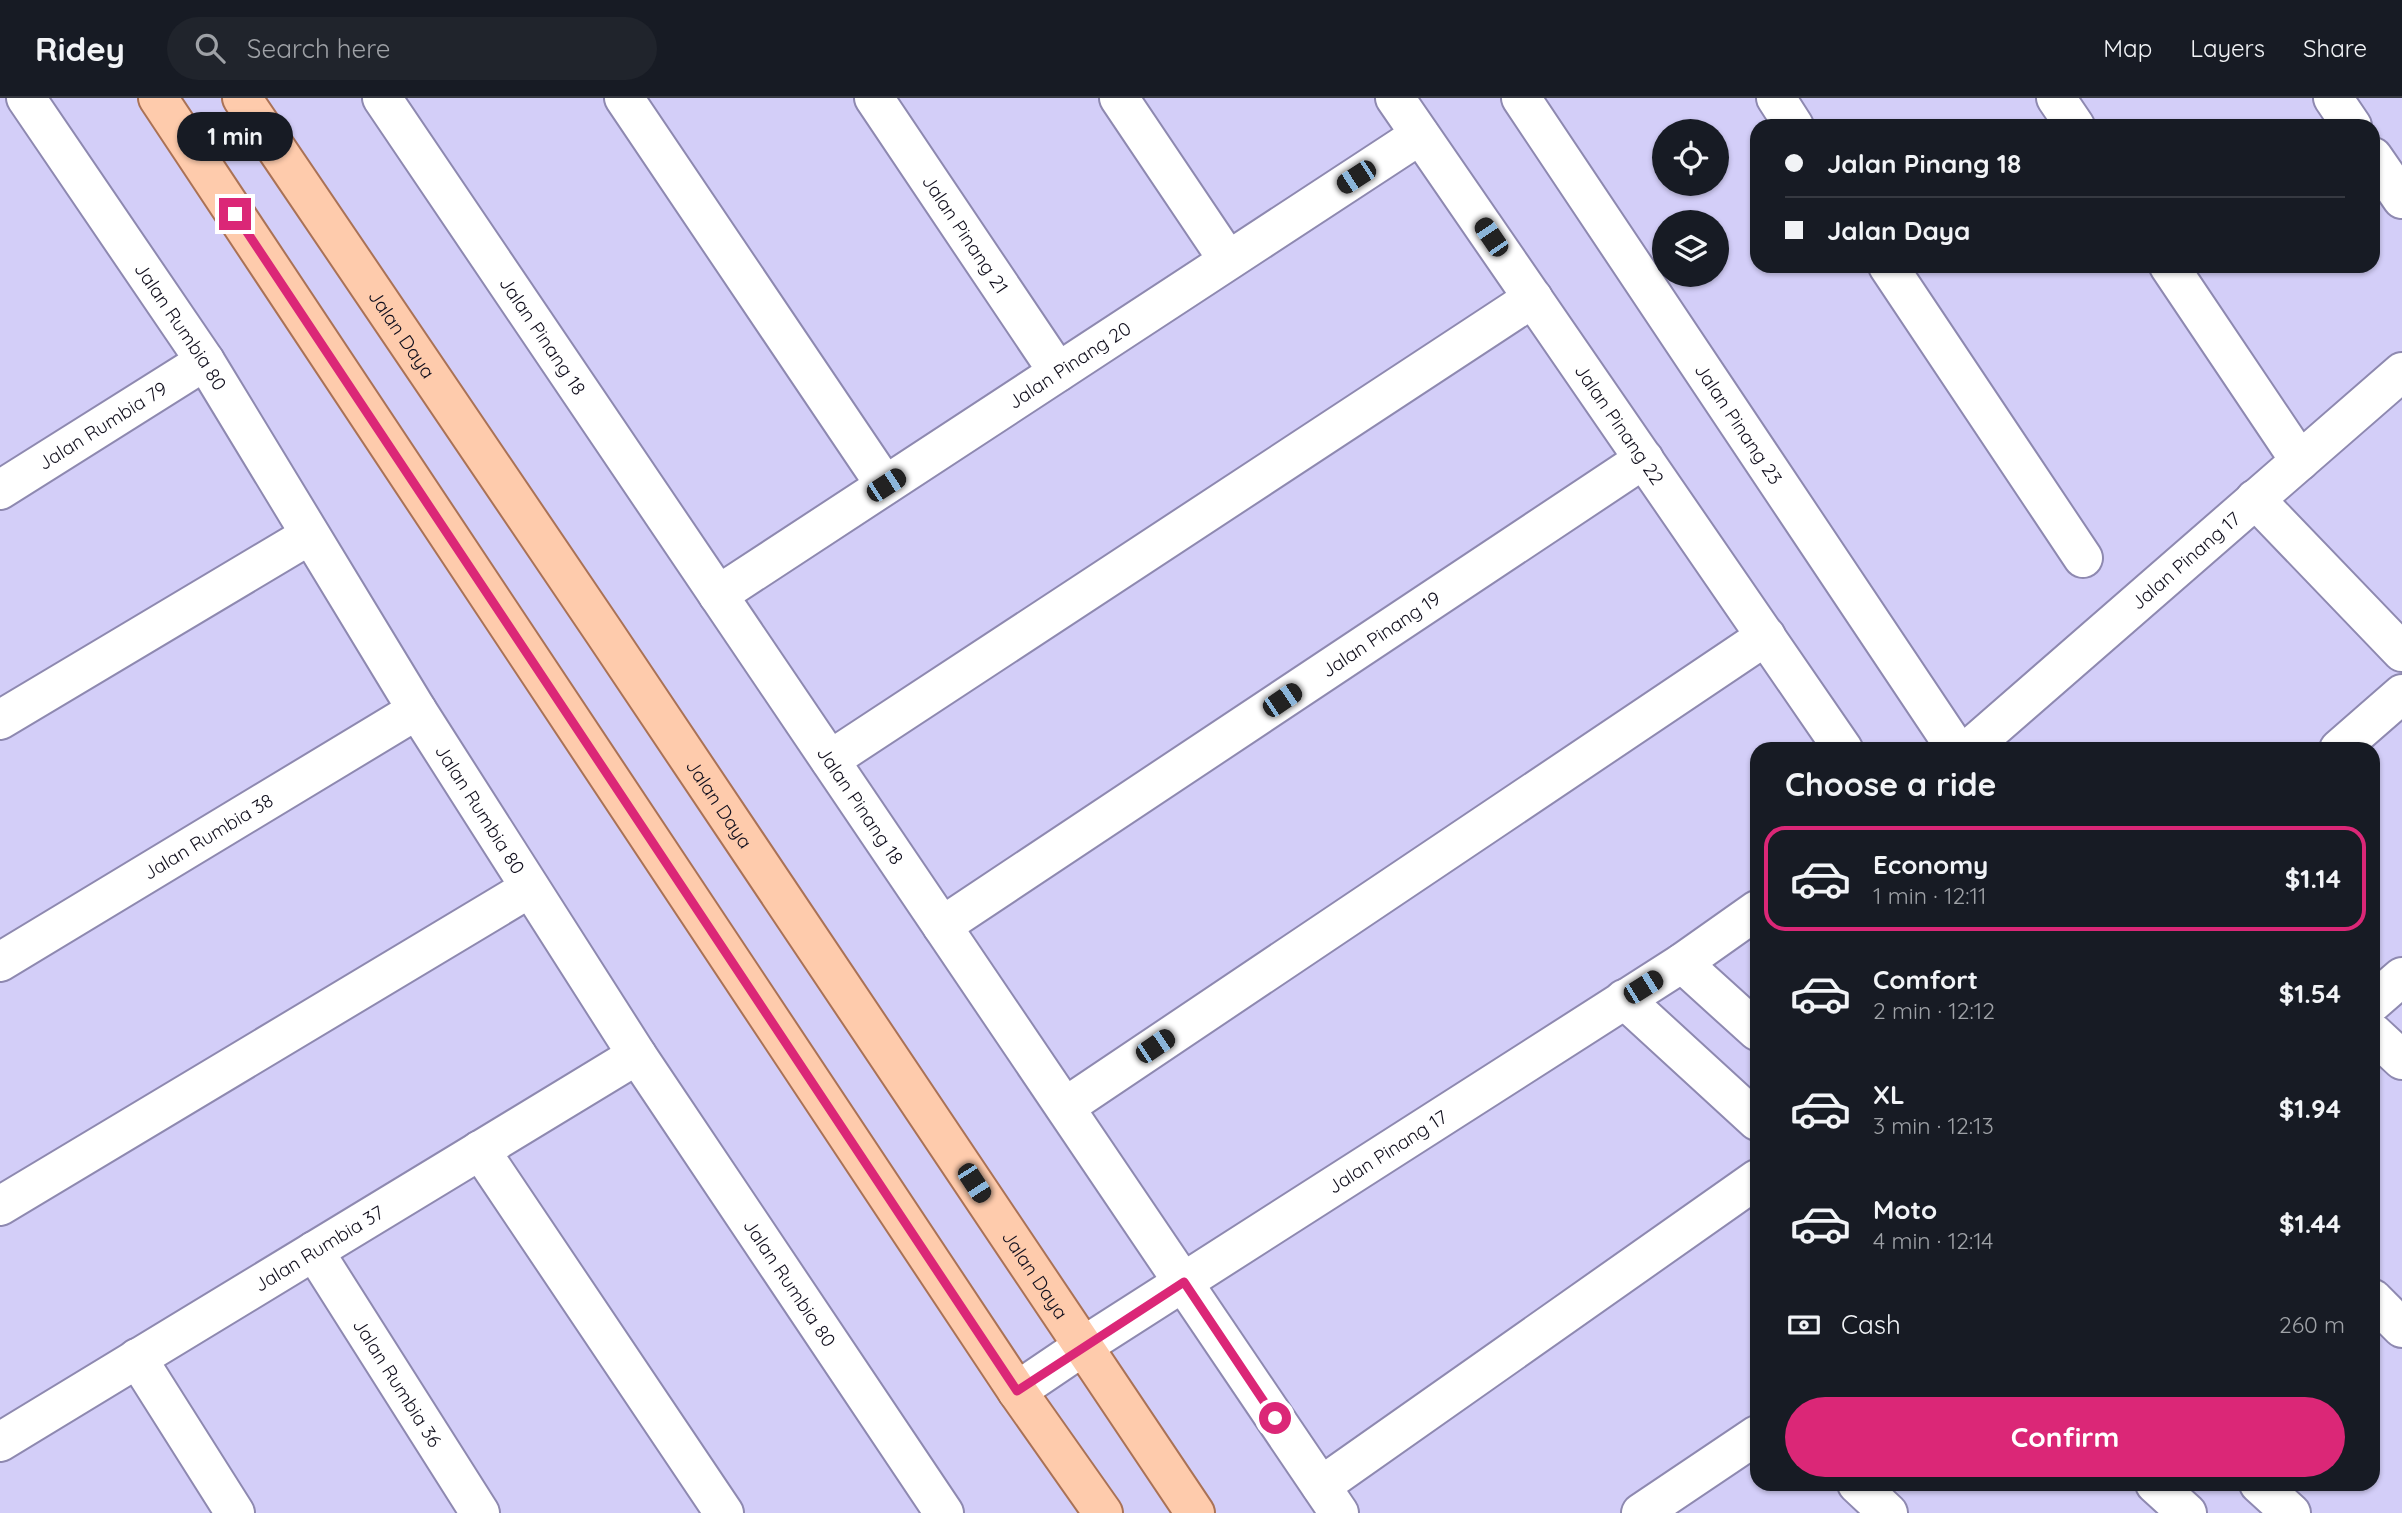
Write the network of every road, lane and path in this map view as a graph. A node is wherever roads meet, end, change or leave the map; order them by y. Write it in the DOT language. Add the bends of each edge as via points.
graph roads {
  1 [pos="26,98"];
  2 [pos="158,98"];
  3 [pos="242,98"];
  4 [pos="382,98"];
  5 [pos="624,98"];
  6 [pos="874,98"];
  7 [pos="1119,98"];
  8 [pos="1395,98"];
  9 [pos="1521,98"];
  10 [pos="1776,98"];
  11 [pos="2056,98"];
  12 [pos="2333,98"];
  13 [pos="1790,119"];
  14 [pos="2070,119"];
  15 [pos="2347,119"];
  16 [pos="1420,135"];
  17 [pos="2380,167"];
  18 [pos="2402,199"];
  19 [pos="1228,260"];
  20 [pos="1893,273"];
  21 [pos="2174,273"];
  22 [pos="1533,298"];
  23 [pos="205,361"];
  24 [pos="1058,372"];
  25 [pos="2402,372"];
  26 [pos="1644,459"];
  27 [pos="2300,461"];
  28 [pos="886,485"];
  29 [pos="0,490"];
  30 [pos="2255,499"];
  31 [pos="310,535"];
  32 [pos="2083,558"];
  33 [pos="718,595"];
  34 [pos="1766,636"];
  35 [pos="2402,652"];
  36 [pos="2402,694"];
  37 [pos="417,710"];
  38 [pos="0,720"];
  39 [pos="1838,742"];
  40 [pos="1951,742"];
  41 [pos="1977,742"];
  42 [pos="2347,742"];
  43 [pos="830,760"];
  44 [pos="530,888"];
  45 [pos="1750,915"];
  46 [pos="942,926"];
  47 [pos="0,962"];
  48 [pos="1682,963"];
  49 [pos="2402,977"];
  50 [pos="2380,996"];
  51 [pos="1624,999"];
  52 [pos="1750,1025"];
  53 [pos="2380,1040"];
  54 [pos="636,1055"];
  55 [pos="2402,1060"];
  56 [pos="1065,1107"];
  57 [pos="1750,1115"];
  58 [pos="480,1150"];
  59 [pos="1750,1184"];
  60 [pos="0,1206"];
  61 [pos="314,1251"];
  62 [pos="1184,1282"];
  63 [pos="2380,1306"];
  64 [pos="2402,1328"];
  65 [pos="1082,1347"];
  66 [pos="137,1358"];
  67 [pos="1017,1391"];
  68 [pos="1750,1440"];
  69 [pos="0,1442"];
  70 [pos="1864,1491"];
  71 [pos="2163,1491"];
  72 [pos="2267,1491"];
  73 [pos="1330,1499"];
  74 [pos="235,1513"];
  75 [pos="480,1513"];
  76 [pos="724,1513"];
  77 [pos="944,1513"];
  78 [pos="1103,1513"];
  79 [pos="1195,1513"];
  80 [pos="1641,1513"];
  81 [pos="1888,1513"];
  82 [pos="2187,1513"];
  83 [pos="2291,1513"];
  1 -- 23 [label="street, Jalan Rumbia 80"];
  2 -- 67 [label="main road"];
  3 -- 65 [label="main road, Jalan Daya"];
  4 -- 33 [label="street, Jalan Pinang 18"];
  5 -- 28 [label="street"];
  6 -- 24 [label="street, Jalan Pinang 21"];
  7 -- 19 [label="street"];
  8 -- 16 [label="street, Jalan Pinang 22"];
  9 -- 40 [label="street, Jalan Pinang 23"];
  10 -- 13 [label="street"];
  11 -- 14 [label="street"];
  12 -- 15 [label="street"];
  16 -- 19 [label="street, Jalan Pinang 20"];
  16 -- 22 [label="street, Jalan Pinang 22"];
  17 -- 18 [label="street"];
  19 -- 24 [label="street, Jalan Pinang 20"];
  20 -- 32 [label="street"];
  21 -- 27 [label="street"];
  22 -- 26 [label="street, Jalan Pinang 22"];
  22 -- 43 [label="street"];
  23 -- 29 [label="street, Jalan Rumbia 79"];
  23 -- 31 [label="street, Jalan Rumbia 80"];
  24 -- 28 [label="street, Jalan Pinang 20"];
  25 -- 27 [label="street, Jalan Pinang 17"];
  26 -- 34 [label="street, Jalan Pinang 22"];
  26 -- 46 [label="street, Jalan Pinang 19"];
  27 -- 30 [label="street, Jalan Pinang 17"];
  28 -- 33 [label="street, Jalan Pinang 20"];
  30 -- 35 [label="street"];
  30 -- 41 [label="street, Jalan Pinang 17"];
  31 -- 37 [label="street, Jalan Rumbia 80"];
  31 -- 38 [label="street"];
  33 -- 43 [label="street, Jalan Pinang 18"];
  34 -- 39 [label="street, Jalan Pinang 22"];
  34 -- 56 [label="street"];
  36 -- 42 [label="street"];
  37 -- 44 [label="street, Jalan Rumbia 80"];
  37 -- 47 [label="street, Jalan Rumbia 38"];
  43 -- 46 [label="street, Jalan Pinang 18"];
  44 -- 54 [label="street, Jalan Rumbia 80"];
  44 -- 60 [label="street"];
  45 -- 48 [label="street, Jalan Pinang 17"];
  46 -- 56 [label="street, Jalan Pinang 18"];
  48 -- 51 [label="street, Jalan Pinang 17"];
  48 -- 52 [label="street"];
  49 -- 50 [label="street"];
  51 -- 57 [label="street"];
  51 -- 62 [label="street, Jalan Pinang 17"];
  53 -- 55 [label="street"];
  54 -- 58 [label="street, Jalan Rumbia 37"];
  54 -- 77 [label="street, Jalan Rumbia 80"];
  56 -- 62 [label="street, Jalan Pinang 18"];
  58 -- 61 [label="street, Jalan Rumbia 37"];
  58 -- 76 [label="street"];
  59 -- 73 [label="street"];
  61 -- 66 [label="street, Jalan Rumbia 37"];
  61 -- 75 [label="street, Jalan Rumbia 36"];
  62 -- 65 [label="street, Jalan Pinang 17"];
  62 -- 73 [label="street, Jalan Pinang 18"];
  63 -- 64 [label="street"];
  65 -- 67 [label="street, Jalan Pinang 17"];
  65 -- 79 [label="main road, Jalan Daya"];
  66 -- 69 [label="street, Jalan Rumbia 37"];
  66 -- 74 [label="street"];
  67 -- 78 [label="main road"];
  68 -- 80 [label="street"];
  70 -- 81 [label="street"];
  71 -- 82 [label="street"];
  72 -- 83 [label="street"];
}
